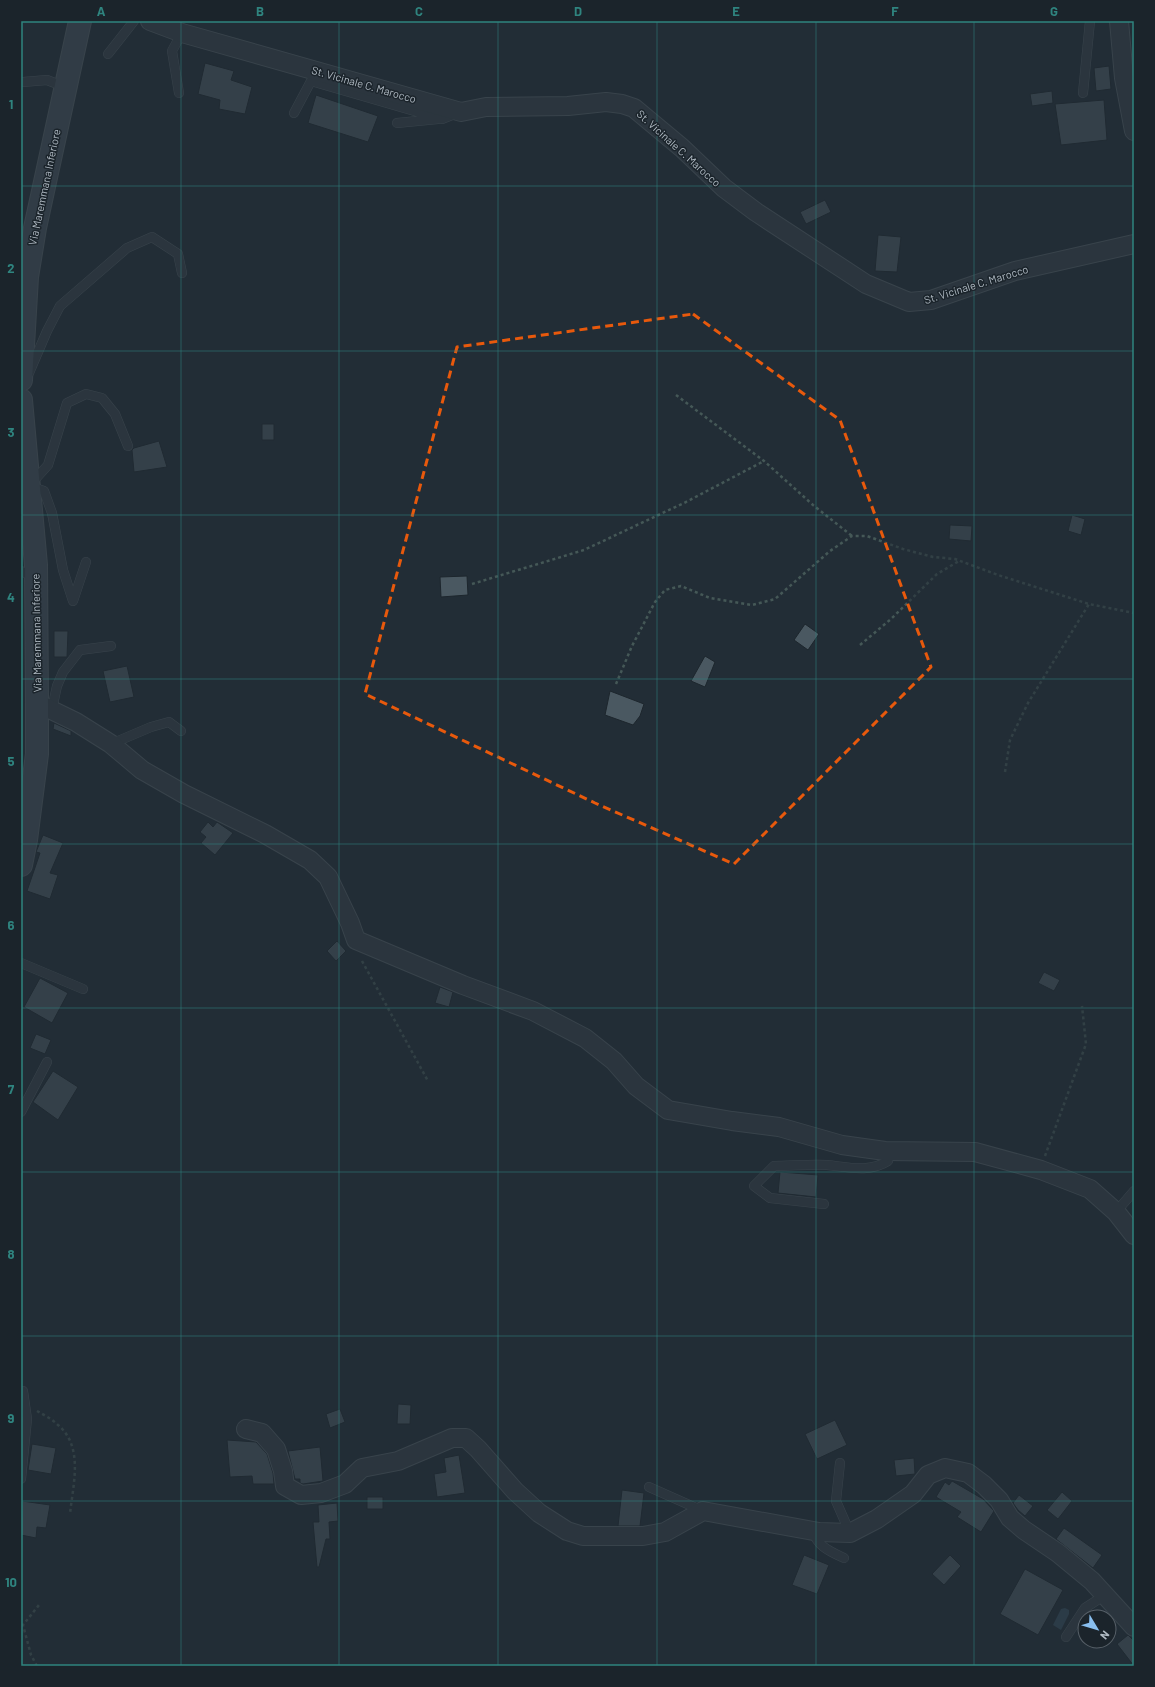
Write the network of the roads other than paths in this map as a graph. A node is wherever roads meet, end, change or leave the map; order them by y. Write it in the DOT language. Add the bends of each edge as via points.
graph roads {
  1 [pos="80,21"];
  2 [pos="134,21"];
  3 [pos="150,21"];
  4 [pos="1090,21"];
  5 [pos="1119,21"];
  6 [pos="194,36"];
  7 [pos="108,54"];
  8 [pos="23,82"];
  9 [pos="65,87"];
  10 [pos="179,93"];
  11 [pos="1083,93"];
  12 [pos="461,112"];
  13 [pos="294,113"];
  14 [pos="442,119"];
  15 [pos="397,123"];
  16 [pos="1134,131"];
  17 [pos="1134,244"];
  18 [pos="182,273"];
  19 [pos="24,278"];
  20 [pos="21,380"];
  21 [pos="21,391"];
  22 [pos="21,400"];
  23 [pos="128,446"];
  24 [pos="29,486"];
  25 [pos="86,562"];
  26 [pos="29,574"];
  27 [pos="111,646"];
  28 [pos="44,706"];
  29 [pos="181,731"];
  30 [pos="111,744"];
  31 [pos="21,865"];
  32 [pos="21,963"];
  33 [pos="83,989"];
  34 [pos="47,1062"];
  35 [pos="21,1112"];
  36 [pos="886,1151"];
  37 [pos="1134,1190"];
  38 [pos="824,1204"];
  39 [pos="1116,1212"];
  40 [pos="1134,1235"];
  41 [pos="23,1398"];
  42 [pos="246,1429"];
  43 [pos="840,1463"];
  44 [pos="21,1479"];
  45 [pos="649,1487"];
  46 [pos="703,1511"];
  47 [pos="813,1530"];
  48 [pos="850,1533"];
  49 [pos="844,1558"];
  50 [pos="1105,1594"];
  51 [pos="1134,1627"];
  52 [pos="1066,1637"];
  1 -- 9 [label="main road, Via Maremmana Inferiore"];
  2 -- 7 [label="lane"];
  3 -- 6 [label="street, St. Vicinale C. Marocco"];
  4 -- 11 [label="lane"];
  5 -- 16 [label="street" via="1124,78"];
  6 -- 10 [label="lane" via="179,38 172,52"];
  6 -- 12 [label="street, St. Vicinale C. Marocco"];
  8 -- 9 [label="lane" via="47,80"];
  9 -- 19 [label="main road, Via Maremmana Inferiore"];
  12 -- 14 [label="lane"];
  12 -- 17 [label="street, St. Vicinale C. Marocco" via="486,107 568,106 606,102 634,108 724,188 756,212 866,284 909,302 931,300 1015,271"];
  13 -- 14 [label="lane" via="311,81"];
  14 -- 15 [label="lane"];
  18 -- 21 [label="lane" via="178,254 152,237 127,248 60,306"];
  19 -- 20 [label="main road, Via Maremmana Inferiore"];
  22 -- 24 [label="main road, Via Maremmana Inferiore"];
  23 -- 24 [label="lane" via="115,414 102,398 86,394 67,403 48,465"];
  24 -- 25 [label="lane" via="44,491 52,513 63,570 73,600"];
  24 -- 26 [label="main road, Via Maremmana Inferiore"];
  26 -- 28 [label="main road, Via Maremmana Inferiore"];
  27 -- 28 [label="lane" via="80,650 63,672"];
  28 -- 30 [label="street"];
  28 -- 31 [label="main road, Via Maremmana Inferiore" via="31,776 26,840"];
  29 -- 30 [label="lane" via="169,722"];
  30 -- 36 [label="street" via="142,770 310,860 328,877 356,940 533,1011 585,1038 614,1061 636,1086 668,1110 779,1127 842,1145"];
  32 -- 33 [label="lane"];
  34 -- 35 [label="lane"];
  36 -- 38 [label="lane" via="888,1161 879,1167 853,1169 827,1165 774,1166 754,1186 770,1198"];
  36 -- 39 [label="street" via="974,1152 1040,1170 1090,1189"];
  37 -- 39 [label="lane"];
  39 -- 40 [label="street"];
  41 -- 44 [label="lane" via="27,1419"];
  42 -- 46 [label="street" via="262,1433 276,1449 285,1486 301,1495 321,1493 345,1484 362,1468 398,1461 452,1438 466,1438 515,1491 539,1512 568,1531 583,1536 643,1536 665,1532"];
  43 -- 48 [label="lane" via="836,1501"];
  45 -- 46 [label="lane"];
  46 -- 47 [label="street"];
  47 -- 48 [label="street"];
  47 -- 49 [label="lane" via="814,1539 828,1551"];
  48 -- 50 [label="street" via="877,1519 913,1494 928,1474 945,1468 968,1473 998,1500 1010,1518 1058,1553"];
  50 -- 51 [label="street"];
  50 -- 52 [label="lane" via="1085,1608"];
}
